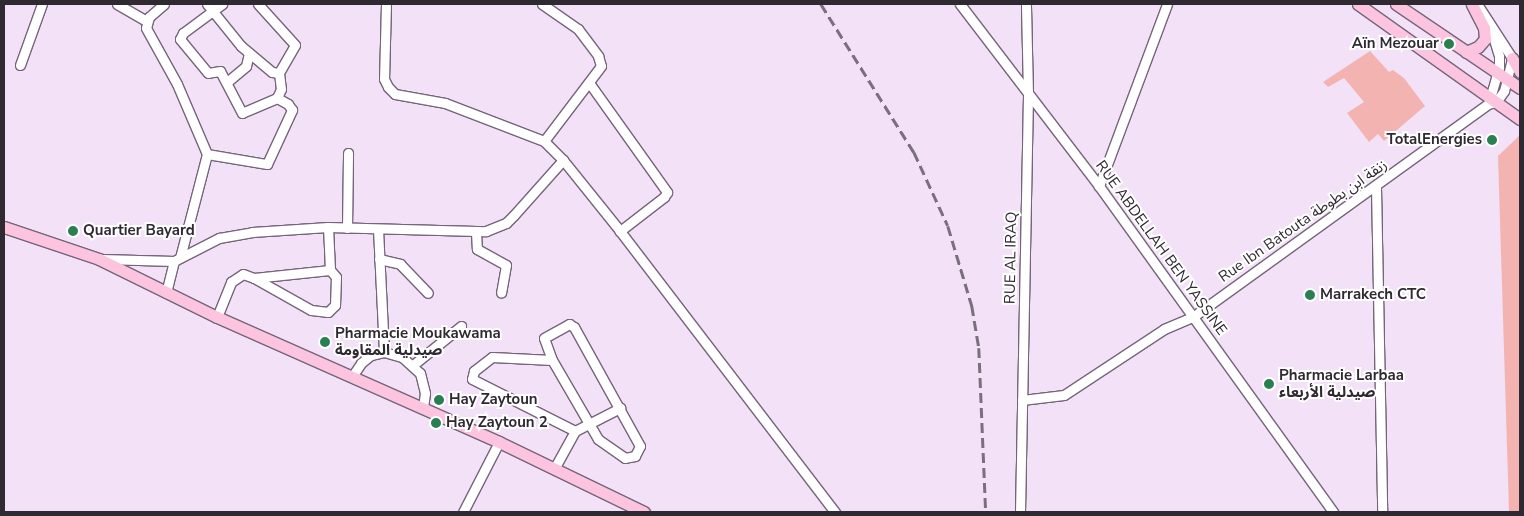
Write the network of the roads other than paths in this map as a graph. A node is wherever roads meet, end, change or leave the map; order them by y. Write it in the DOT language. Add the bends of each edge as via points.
graph roads {
  1 [pos="42,4"];
  2 [pos="117,4"];
  3 [pos="164,4"];
  4 [pos="222,4"];
  5 [pos="258,4"];
  6 [pos="386,4"];
  7 [pos="542,4"];
  8 [pos="960,4"];
  9 [pos="1026,4"];
  10 [pos="1167,4"];
  11 [pos="1358,4"];
  12 [pos="1396,4"];
  13 [pos="1472,4"];
  14 [pos="1476,4"];
  15 [pos="210,7"];
  16 [pos="146,21"];
  17 [pos="1488,22"];
  18 [pos="1466,52"];
  19 [pos="249,53"];
  20 [pos="1512,58"];
  21 [pos="20,65"];
  22 [pos="1520,72"];
  23 [pos="279,73"];
  24 [pos="1503,76"];
  25 [pos="227,82"];
  26 [pos="590,84"];
  27 [pos="1520,88"];
  28 [pos="1028,94"];
  29 [pos="277,98"];
  30 [pos="1491,101"];
  31 [pos="1520,119"];
  32 [pos="544,141"];
  33 [pos="348,153"];
  34 [pos="207,154"];
  35 [pos="563,160"];
  36 [pos="1099,186"];
  37 [pos="1376,187"];
  38 [pos="4,227"];
  39 [pos="328,227"];
  40 [pos="348,228"];
  41 [pos="378,229"];
  42 [pos="620,231"];
  43 [pos="476,232"];
  44 [pos="99,259"];
  45 [pos="177,259"];
  46 [pos="379,259"];
  47 [pos="330,270"];
  48 [pos="254,278"];
  49 [pos="166,293"];
  50 [pos="428,293"];
  51 [pos="501,293"];
  52 [pos="1194,316"];
  53 [pos="217,317"];
  54 [pos="461,326"];
  55 [pos="384,352"];
  56 [pos="552,360"];
  57 [pos="413,366"];
  58 [pos="353,376"];
  59 [pos="1022,400"];
  60 [pos="423,407"];
  61 [pos="620,408"];
  62 [pos="588,424"];
  63 [pos="575,431"];
  64 [pos="499,442"];
  65 [pos="554,469"];
  66 [pos="464,512"];
  67 [pos="644,512"];
  68 [pos="835,512"];
  69 [pos="1020,512"];
  70 [pos="1333,512"];
  71 [pos="1382,512"];
  1 -- 21 [label="street"];
  2 -- 16 [label="street"];
  3 -- 16 [label="street"];
  4 -- 15 [label="street"];
  5 -- 23 [label="street" via="295,45"];
  6 -- 32 [label="street" via="384,79 395,94 445,103"];
  7 -- 26 [label="street" via="578,28 598,56 600,66"];
  8 -- 28 [label="street, RUE ABDELLAH BEN YASSINE"];
  9 -- 28 [label="street, RUE AL IRAQ"];
  10 -- 36 [label="street"];
  11 -- 30 [label="main road"];
  12 -- 18 [label="main road"];
  13 -- 18 [label="main road" via="1484,28 1485,38 1478,48"];
  14 -- 17 [label="street"];
  15 -- 19 [label="street"];
  15 -- 25 [label="street" via="180,39 208,73 218,70"];
  16 -- 34 [label="street" via="146,28 177,84"];
  17 -- 20 [label="street"];
  17 -- 24 [label="street"];
  18 -- 24 [label="main road"];
  19 -- 23 [label="street" via="272,72"];
  19 -- 25 [label="street" via="246,66"];
  20 -- 22 [label="main road"];
  20 -- 24 [label="street"];
  23 -- 29 [label="street"];
  24 -- 27 [label="main road"];
  24 -- 30 [label="street"];
  25 -- 29 [label="street" via="229,93 242,113"];
  26 -- 32 [label="street"];
  26 -- 42 [label="street" via="667,192 664,198"];
  28 -- 36 [label="street, RUE ABDELLAH BEN YASSINE"];
  28 -- 59 [label="street, RUE AL IRAQ"];
  29 -- 34 [label="street" via="292,110 267,164"];
  30 -- 31 [label="main road"];
  30 -- 37 [label="street, Rue Ibn Batouta زنقة ابن بطوطة"];
  32 -- 35 [label="street"];
  33 -- 40 [label="street"];
  34 -- 45 [label="street"];
  35 -- 42 [label="street"];
  35 -- 43 [label="street" via="506,223"];
  36 -- 52 [label="street, RUE ABDELLAH BEN YASSINE"];
  37 -- 52 [label="street, Rue Ibn Batouta زنقة ابن بطوطة"];
  37 -- 71 [label="street"];
  38 -- 44 [label="main road"];
  39 -- 40 [label="street"];
  39 -- 45 [label="street" via="219,238"];
  39 -- 47 [label="street"];
  40 -- 41 [label="street"];
  41 -- 43 [label="street"];
  41 -- 46 [label="street"];
  42 -- 68 [label="street"];
  43 -- 51 [label="street" via="477,249 506,265"];
  44 -- 45 [label="street"];
  44 -- 49 [label="main road"];
  45 -- 49 [label="street"];
  46 -- 50 [label="street" via="400,264"];
  46 -- 55 [label="street"];
  47 -- 48 [label="street" via="267,274"];
  47 -- 48 [label="street" via="336,277 337,292 335,305 328,312 297,304"];
  48 -- 53 [label="street" via="243,274 234,278"];
  49 -- 53 [label="main road"];
  52 -- 59 [label="street, Rue Ibn Batouta زنقة ابن بطوطة" via="1164,329 1064,395"];
  52 -- 70 [label="street, RUE ABDELLAH BEN YASSINE"];
  53 -- 58 [label="main road"];
  54 -- 57 [label="street"];
  55 -- 57 [label="street" via="402,357"];
  55 -- 58 [label="street" via="361,363"];
  56 -- 61 [label="street" via="544,338 569,324 574,327"];
  56 -- 62 [label="street"];
  56 -- 63 [label="street" via="492,357 474,371 472,379"];
  57 -- 60 [label="street" via="424,383"];
  58 -- 60 [label="main road"];
  59 -- 69 [label="street, RUE AL IRAQ"];
  60 -- 64 [label="main road"];
  61 -- 62 [label="street"];
  61 -- 62 [label="street" via="640,446 635,456 625,458 612,450"];
  62 -- 63 [label="street"];
  63 -- 65 [label="street"];
  64 -- 65 [label="main road"];
  64 -- 66 [label="street"];
  65 -- 67 [label="main road"];
}
